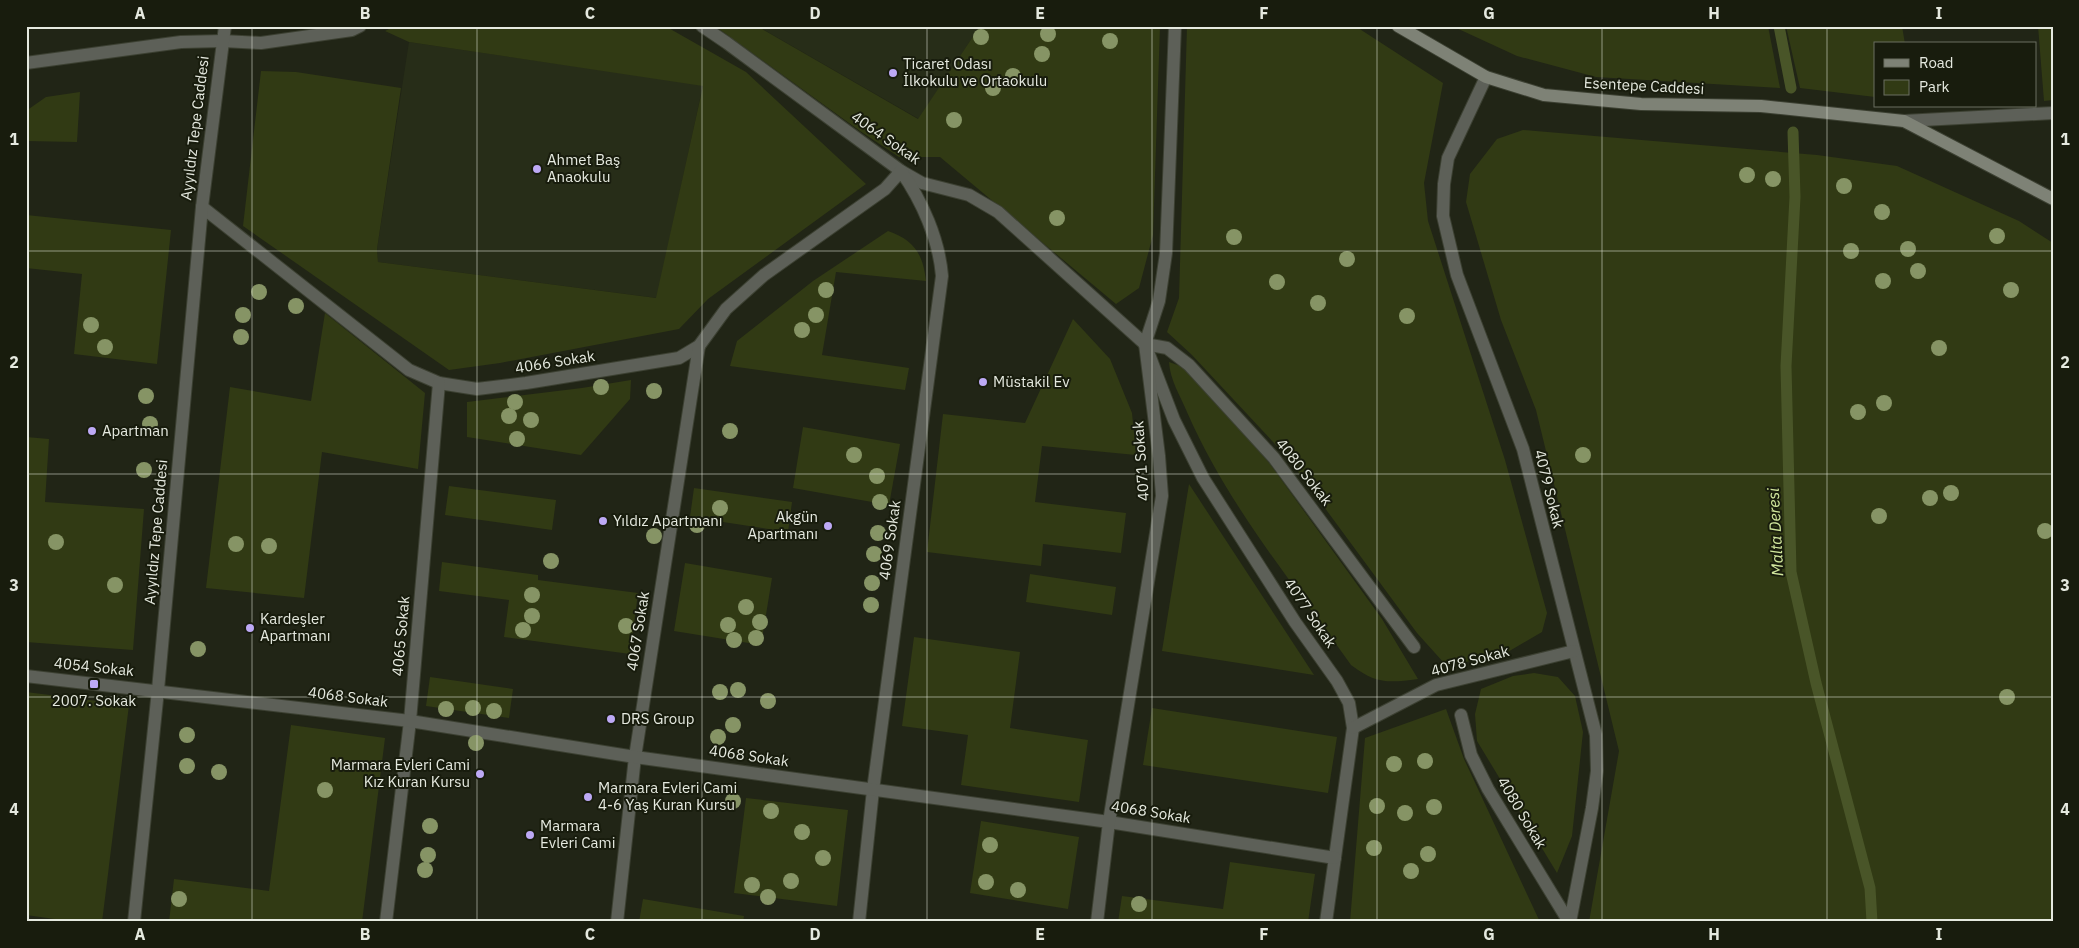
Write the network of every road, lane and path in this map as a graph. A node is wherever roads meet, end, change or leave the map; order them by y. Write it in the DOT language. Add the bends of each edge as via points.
graph roads {
  1 [pos="225,26"];
  2 [pos="360,26"];
  3 [pos="702,26"];
  4 [pos="1175,26"];
  5 [pos="1398,26"];
  6 [pos="223,41"];
  7 [pos="26,63"];
  8 [pos="1486,77"];
  9 [pos="2053,113"];
  10 [pos="1904,121"];
  11 [pos="901,171"];
  12 [pos="2053,199"];
  13 [pos="202,207"];
  14 [pos="1145,344"];
  15 [pos="699,346"];
  16 [pos="439,383"];
  17 [pos="1414,647"];
  18 [pos="1574,651"];
  19 [pos="26,676"];
  20 [pos="158,690"];
  21 [pos="1461,715"];
  22 [pos="410,721"];
  23 [pos="1353,728"];
  24 [pos="635,757"];
  25 [pos="873,790"];
  26 [pos="1109,822"];
  27 [pos="1335,858"];
  28 [pos="134,922"];
  29 [pos="386,922"];
  30 [pos="617,922"];
  31 [pos="859,922"];
  32 [pos="1097,922"];
  33 [pos="1326,922"];
  34 [pos="1569,922"];
  1 -- 6 [label="street, Ayyıldız Tepe Caddesi"];
  2 -- 6 [label="street" via="352,30 261,43"];
  3 -- 11 [label="street, 4064 Sokak"];
  4 -- 14 [label="street, 4071 Sokak" via="1166,254 1159,301"];
  5 -- 8 [label="main road, Esentepe Caddesi"];
  6 -- 7 [label="street" via="181,42"];
  6 -- 13 [label="street, Ayyıldız Tepe Caddesi"];
  8 -- 10 [label="main road, Esentepe Caddesi" via="1544,95 1641,104 1761,106"];
  8 -- 18 [label="street, 4079 Sokak" via="1448,158 1443,216 1457,274 1522,449"];
  9 -- 10 [label="street, Esentepe Caddesi"];
  10 -- 12 [label="main road, Esentepe Caddesi"];
  11 -- 14 [label="street, 4064 Sokak" via="922,183 969,195 998,212"];
  11 -- 15 [label="street, 4066 Sokak" via="885,189 764,275 726,309"];
  11 -- 25 [label="street, 4069 Sokak" via="914,190 936,243 942,276"];
  13 -- 16 [label="street, 4066 Sokak" via="410,370"];
  13 -- 20 [label="street, Ayyıldız Tepe Caddesi"];
  14 -- 17 [label="street, 4080 Sokak" via="1167,348 1189,365 1274,458"];
  14 -- 23 [label="street, 4077 Sokak" via="1174,420 1203,478 1295,622 1337,681 1349,703"];
  14 -- 26 [label="street, 4071 Sokak" via="1162,496"];
  15 -- 16 [label="street, 4066 Sokak" via="679,358 477,390"];
  15 -- 24 [label="street, 4067 Sokak"];
  16 -- 22 [label="street, 4065 Sokak"];
  18 -- 23 [label="street, 4078 Sokak" via="1436,685"];
  18 -- 34 [label="street, 4079 Sokak" via="1596,735 1597,771"];
  19 -- 20 [label="street, 4054 Sokak"];
  20 -- 22 [label="street, 4068 Sokak"];
  20 -- 28 [label="street, Ayyıldız Tepe Caddesi"];
  21 -- 34 [label="street, 4080 Sokak" via="1471,755 1488,789"];
  22 -- 24 [label="street, 4068 Sokak"];
  22 -- 29 [label="street, 4065 Sokak"];
  23 -- 27 [label="street, 4077 Sokak"];
  24 -- 25 [label="street, 4068 Sokak"];
  24 -- 30 [label="street, 4067 Sokak"];
  25 -- 26 [label="street, 4068 Sokak"];
  25 -- 31 [label="street, 4069 Sokak"];
  26 -- 27 [label="street, 4068 Sokak"];
  26 -- 32 [label="street, 4071 Sokak"];
  27 -- 33 [label="street, 4077 Sokak"];
}
